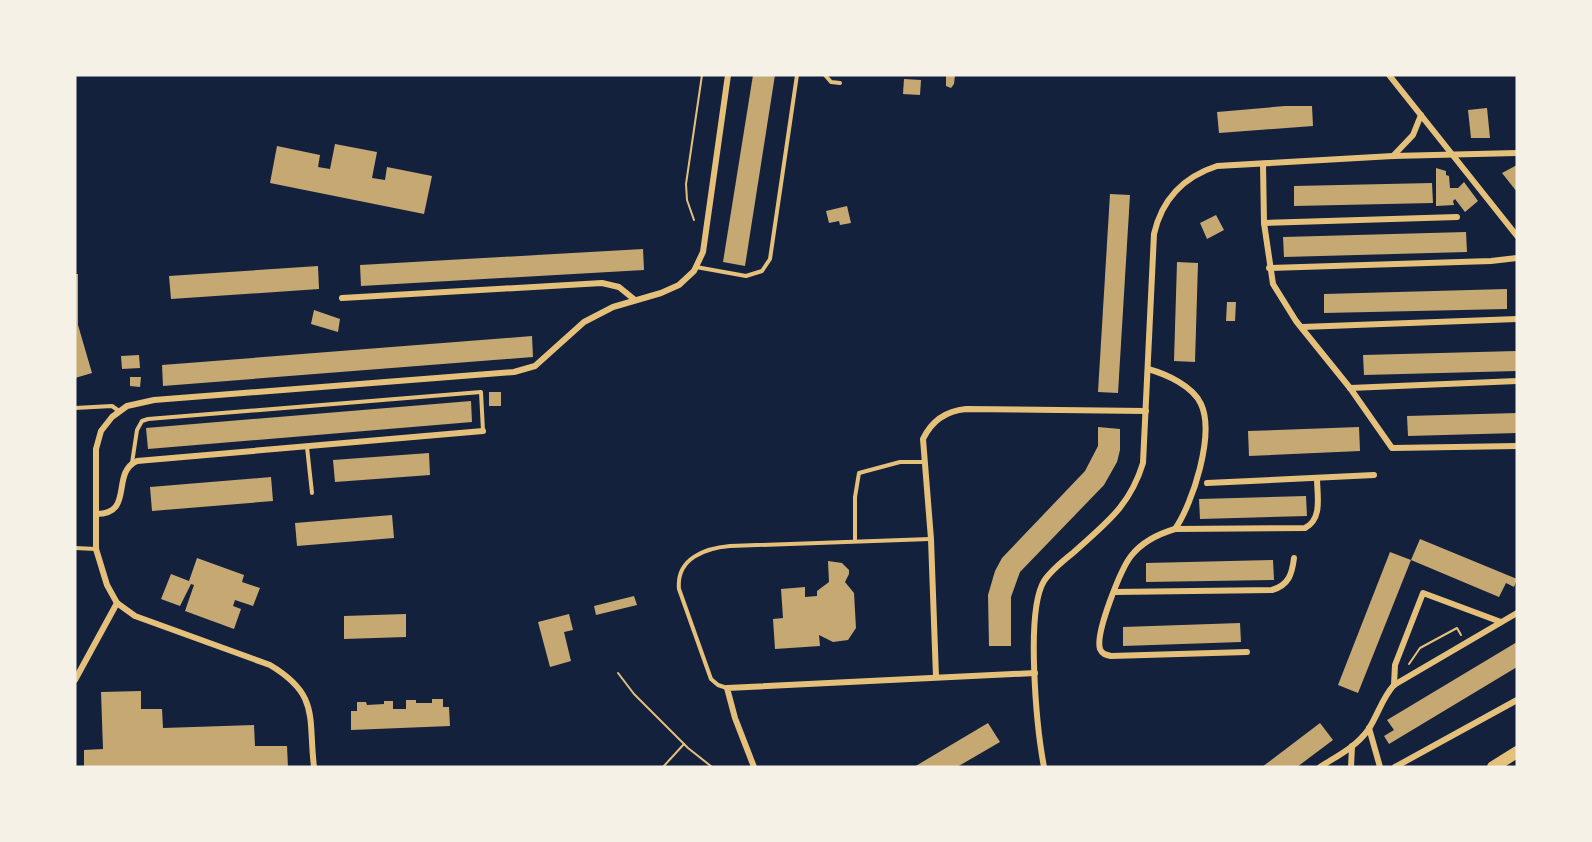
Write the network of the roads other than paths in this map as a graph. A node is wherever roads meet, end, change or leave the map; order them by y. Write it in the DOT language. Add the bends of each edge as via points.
graph roads {
  1 [pos="728,75"];
  2 [pos="796,75"];
  3 [pos="825,75"];
  4 [pos="1389,75"];
  5 [pos="840,84"];
  6 [pos="1421,115"];
  7 [pos="1517,153"];
  8 [pos="1393,156"];
  9 [pos="1454,156"];
  10 [pos="1263,164"];
  11 [pos="1457,217"];
  12 [pos="1264,223"];
  13 [pos="1517,236"];
  14 [pos="1517,258"];
  15 [pos="696,267"];
  16 [pos="1269,267"];
  17 [pos="342,298"];
  18 [pos="635,300"];
  19 [pos="1517,319"];
  20 [pos="1302,327"];
  21 [pos="1148,369"];
  22 [pos="1517,381"];
  23 [pos="1350,387"];
  24 [pos="75,408"];
  25 [pos="119,411"];
  26 [pos="1146,411"];
  27 [pos="483,431"];
  28 [pos="307,446"];
  29 [pos="1517,446"];
  30 [pos="924,462"];
  31 [pos="132,463"];
  32 [pos="1374,475"];
  33 [pos="1317,478"];
  34 [pos="1208,483"];
  35 [pos="312,493"];
  36 [pos="96,514"];
  37 [pos="1175,529"];
  38 [pos="931,538"];
  39 [pos="855,541"];
  40 [pos="75,548"];
  41 [pos="96,549"];
  42 [pos="1294,558"];
  43 [pos="1114,592"];
  44 [pos="117,603"];
  45 [pos="1517,613"];
  46 [pos="1501,622"];
  47 [pos="1247,652"];
  48 [pos="1035,673"];
  49 [pos="936,677"];
  50 [pos="75,680"];
  51 [pos="1394,685"];
  52 [pos="727,688"];
  53 [pos="1517,700"];
  54 [pos="1370,728"];
  55 [pos="1352,746"];
  56 [pos="1517,752"];
  57 [pos="314,767"];
  58 [pos="754,767"];
  59 [pos="1044,767"];
  60 [pos="1320,767"];
  61 [pos="1351,767"];
  62 [pos="1380,767"];
  63 [pos="1395,767"];
  64 [pos="1493,767"];
  1 -- 15 [label="street" via="705,242"];
  2 -- 15 [label="lane" via="770,259 762,271 746,276"];
  3 -- 5 [label="lane"];
  4 -- 6 [label="street"];
  6 -- 8 [label="street" via="1413,135"];
  6 -- 9 [label="street"];
  7 -- 9 [label="street"];
  8 -- 9 [label="street"];
  8 -- 10 [label="street"];
  9 -- 13 [label="street"];
  10 -- 12 [label="street"];
  10 -- 21 [label="street" via="1206,170 1176,189 1162,210 1154,234"];
  11 -- 12 [label="street"];
  12 -- 16 [label="street"];
  14 -- 16 [label="street"];
  15 -- 18 [label="street" via="679,285"];
  16 -- 20 [label="street" via="1273,284"];
  17 -- 18 [label="street" via="602,283 619,287"];
  18 -- 25 [label="street" via="585,322 535,366 514,372 154,400"];
  19 -- 20 [label="street"];
  20 -- 23 [label="street"];
  21 -- 26 [label="street"];
  21 -- 37 [label="street" via="1193,393 1204,412 1200,470"];
  22 -- 23 [label="street"];
  23 -- 29 [label="street" via="1392,448"];
  24 -- 25 [label="lane" via="112,406"];
  25 -- 36 [label="street" via="98,440"];
  26 -- 30 [label="street" via="958,410 942,415 927,432 923,439"];
  26 -- 48 [label="street" via="1143,463 1137,484 1109,520 1045,580 1036,600"];
  27 -- 28 [label="street"];
  27 -- 31 [label="lane" via="482,392 148,419 141,421 137,430"];
  28 -- 31 [label="street"];
  28 -- 35 [label="lane"];
  30 -- 38 [label="street"];
  30 -- 39 [label="lane" via="900,462 859,473"];
  31 -- 36 [label="street" via="124,472 118,504 110,512"];
  32 -- 33 [label="street"];
  33 -- 34 [label="street"];
  33 -- 37 [label="street" via="1317,516 1305,528"];
  36 -- 41 [label="street"];
  37 -- 43 [label="street" via="1149,540 1136,551"];
  38 -- 39 [label="lane"];
  38 -- 49 [label="street"];
  39 -- 52 [label="lane" via="719,547 685,563 678,581 681,595 711,679"];
  40 -- 41 [label="lane"];
  41 -- 44 [label="street"];
  42 -- 43 [label="street" via="1288,580 1272,590"];
  43 -- 47 [label="street" via="1100,641 1105,655"];
  44 -- 50 [label="street"];
  44 -- 57 [label="street" via="135,616 270,665 284,674 301,689 309,705"];
  45 -- 46 [label="street"];
  46 -- 51 [label="street"];
  46 -- 51 [label="street" via="1423,593 1395,665"];
  48 -- 49 [label="street"];
  48 -- 59 [label="street"];
  49 -- 52 [label="street"];
  51 -- 54 [label="street"];
  52 -- 58 [label="street"];
  53 -- 63 [label="street"];
  54 -- 55 [label="street"];
  54 -- 62 [label="street"];
  55 -- 60 [label="street"];
  55 -- 61 [label="street"];
  56 -- 64 [label="main road"];
}
